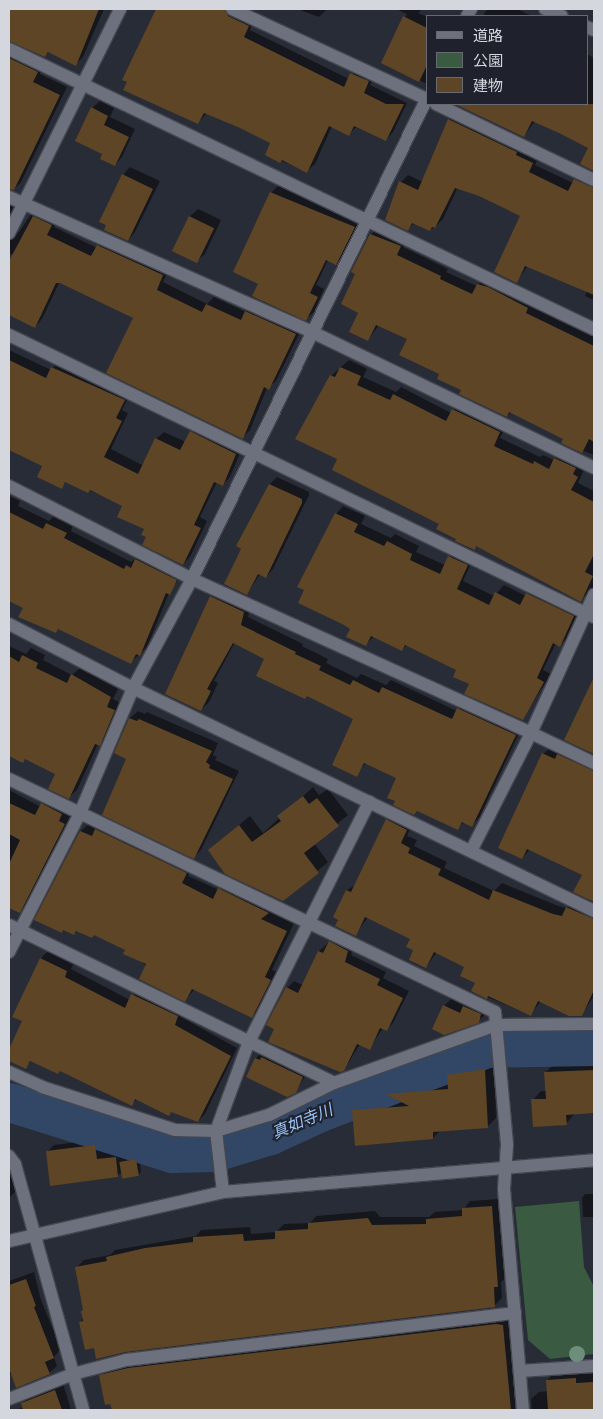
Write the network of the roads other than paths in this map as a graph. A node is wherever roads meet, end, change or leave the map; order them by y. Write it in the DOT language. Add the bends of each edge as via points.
graph roads {
  1 [pos="120,9"];
  2 [pos="232,9"];
  3 [pos="545,9"];
  4 [pos="560,15"];
  5 [pos="9,48"];
  6 [pos="81,84"];
  7 [pos="426,99"];
  8 [pos="426,101"];
  9 [pos="438,105"];
  10 [pos="594,180"];
  11 [pos="9,197"];
  12 [pos="23,204"];
  13 [pos="369,219"];
  14 [pos="9,233"];
  15 [pos="594,329"];
  16 [pos="314,333"];
  17 [pos="9,335"];
  18 [pos="255,453"];
  19 [pos="594,468"];
  20 [pos="9,486"];
  21 [pos="192,579"];
  22 [pos="594,595"];
  23 [pos="590,615"];
  24 [pos="9,624"];
  25 [pos="133,688"];
  26 [pos="531,733"];
  27 [pos="594,763"];
  28 [pos="9,779"];
  29 [pos="368,802"];
  30 [pos="80,813"];
  31 [pos="471,851"];
  32 [pos="594,911"];
  33 [pos="310,921"];
  34 [pos="14,928"];
  35 [pos="9,952"];
  36 [pos="594,1024"];
  37 [pos="496,1025"];
  38 [pos="248,1044"];
  39 [pos="9,1072"];
  40 [pos="334,1083"];
  41 [pos="216,1131"];
  42 [pos="9,1156"];
  43 [pos="594,1160"];
  44 [pos="505,1168"];
  45 [pos="223,1192"];
  46 [pos="34,1233"];
  47 [pos="9,1240"];
  48 [pos="515,1313"];
  49 [pos="594,1366"];
  50 [pos="520,1371"];
  51 [pos="73,1374"];
  52 [pos="9,1399"];
  53 [pos="83,1410"];
  54 [pos="523,1410"];
  1 -- 6 [label="street"];
  2 -- 7 [label="street"];
  3 -- 4 [label="street"];
  5 -- 6 [label="street"];
  6 -- 12 [label="street"];
  6 -- 13 [label="street"];
  8 -- 13 [label="street"];
  9 -- 10 [label="street"];
  11 -- 12 [label="street"];
  12 -- 14 [label="street"];
  12 -- 16 [label="street"];
  13 -- 15 [label="street"];
  13 -- 16 [label="street"];
  16 -- 18 [label="street"];
  16 -- 19 [label="street"];
  17 -- 18 [label="street"];
  18 -- 21 [label="street"];
  18 -- 23 [label="street"];
  20 -- 21 [label="street"];
  21 -- 25 [label="street"];
  21 -- 26 [label="street"];
  22 -- 23 [label="street"];
  23 -- 26 [label="street"];
  24 -- 25 [label="street"];
  25 -- 29 [label="street"];
  25 -- 30 [label="street"];
  26 -- 27 [label="street"];
  26 -- 31 [label="street"];
  28 -- 30 [label="street"];
  29 -- 31 [label="street"];
  29 -- 33 [label="street"];
  30 -- 33 [label="street"];
  30 -- 34 [label="street"];
  31 -- 32 [label="street"];
  33 -- 37 [label="street" via="495,1012"];
  33 -- 38 [label="street"];
  34 -- 35 [label="street"];
  34 -- 38 [label="street"];
  36 -- 37 [label="street"];
  37 -- 40 [label="street"];
  37 -- 44 [label="street" via="507,1145"];
  38 -- 40 [label="street"];
  38 -- 41 [label="street"];
  39 -- 41 [label="street" via="42,1087 175,1130"];
  40 -- 41 [label="street" via="269,1115"];
  41 -- 45 [label="street"];
  42 -- 46 [label="street"];
  43 -- 44 [label="street"];
  44 -- 45 [label="street"];
  44 -- 48 [label="street"];
  45 -- 46 [label="street"];
  46 -- 47 [label="street"];
  46 -- 51 [label="street"];
  48 -- 50 [label="street"];
  48 -- 51 [label="street" via="126,1360"];
  49 -- 50 [label="street"];
  50 -- 54 [label="street"];
  51 -- 52 [label="street"];
  51 -- 53 [label="street"];
}
